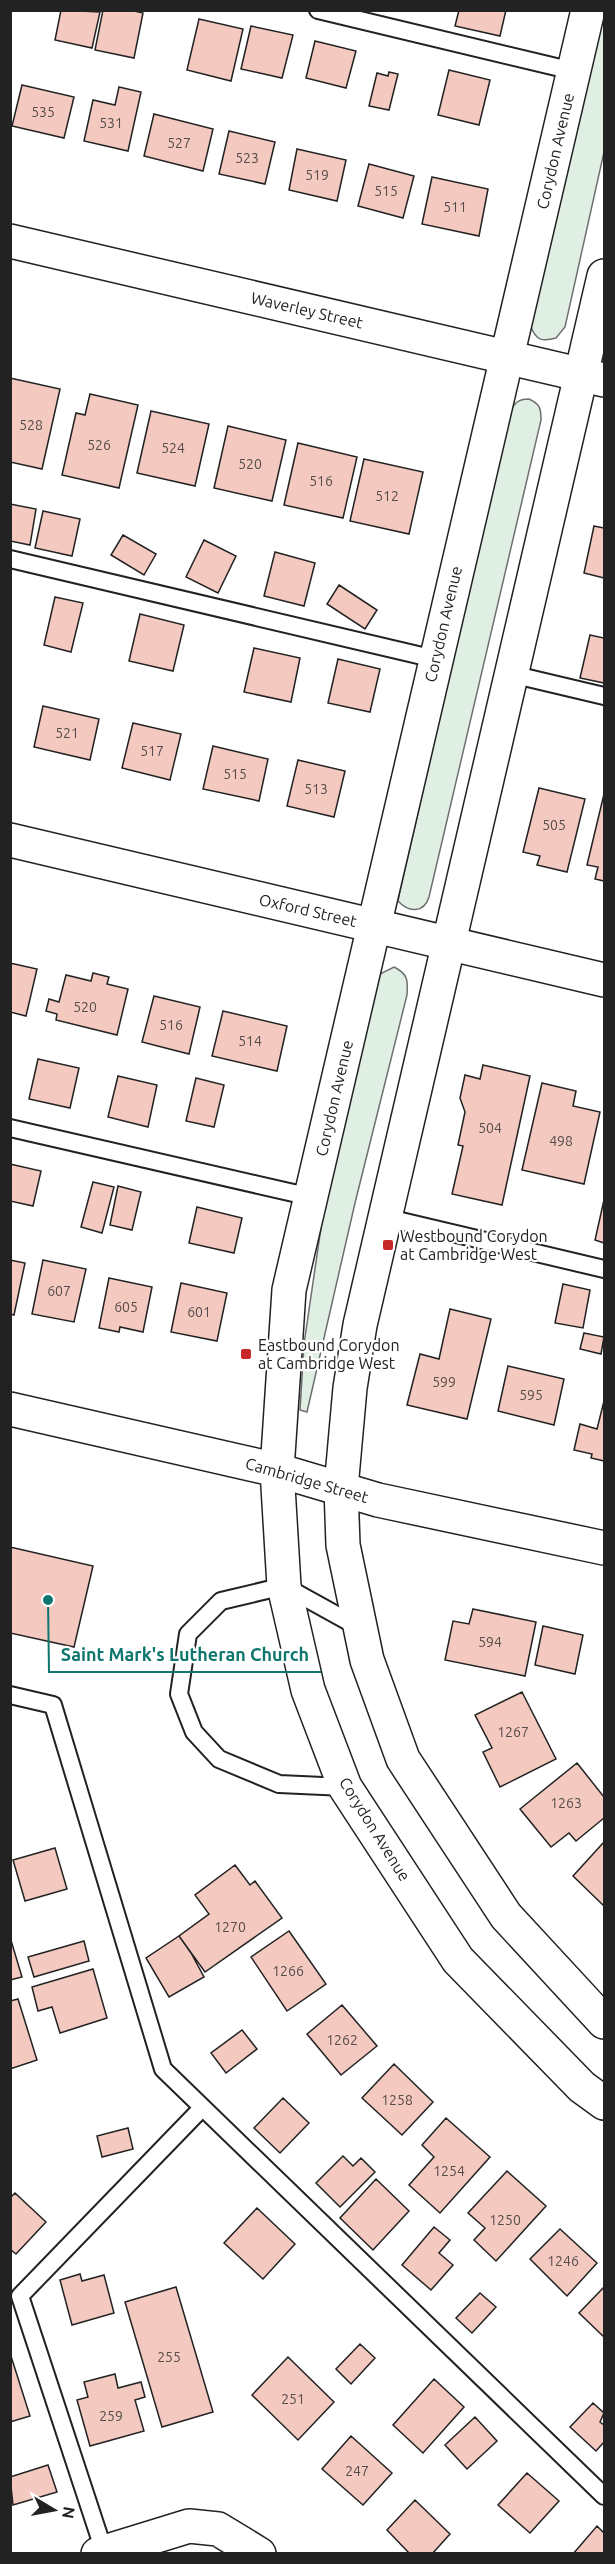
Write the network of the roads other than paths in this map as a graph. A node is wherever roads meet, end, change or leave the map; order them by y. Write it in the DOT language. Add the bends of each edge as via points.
graph roads {
  1 [pos="318,10"];
  2 [pos="588,10"];
  3 [pos="573,71"];
  4 [pos="10,241"];
  5 [pos="604,276"];
  6 [pos="508,357"];
  7 [pos="593,377"];
  8 [pos="10,559"];
  9 [pos="435,659"];
  10 [pos="511,674"];
  11 [pos="604,696"];
  12 [pos="10,840"];
  13 [pos="374,926"];
  14 [pos="449,944"];
  15 [pos="604,980"];
  16 [pos="10,1128"];
  17 [pos="311,1197"];
  18 [pos="384,1217"];
  19 [pos="604,1269"];
  20 [pos="10,1409"];
  21 [pos="277,1470"];
  22 [pos="341,1488"];
  23 [pos="604,1548"];
  24 [pos="284,1586"];
  25 [pos="360,1629"];
  26 [pos="10,1695"];
  27 [pos="345,1787"];
  28 [pos="604,2022"];
  29 [pos="604,2103"];
  30 [pos="202,2108"];
  31 [pos="604,2496"];
  32 [pos="103,2553"];
  33 [pos="260,2553"];
  1 -- 3 [label="lane"];
  2 -- 3 [label="main road, Corydon Avenue"];
  3 -- 6 [label="main road, Corydon Avenue"];
  4 -- 6 [label="main road, Waverley Street"];
  5 -- 7 [label="main road"];
  6 -- 7 [label="main road, Waverley Street"];
  6 -- 9 [label="main road, Corydon Avenue"];
  7 -- 10 [label="main road"];
  8 -- 9 [label="lane"];
  9 -- 13 [label="main road, Corydon Avenue"];
  10 -- 11 [label="lane"];
  10 -- 14 [label="main road"];
  12 -- 13 [label="main road, Oxford Street"];
  13 -- 14 [label="main road, Oxford Street"];
  13 -- 17 [label="main road, Corydon Avenue"];
  14 -- 15 [label="main road, Oxford Street"];
  14 -- 18 [label="main road"];
  16 -- 17 [label="lane"];
  17 -- 21 [label="main road, Corydon Avenue" via="289,1290"];
  18 -- 19 [label="lane"];
  18 -- 22 [label="main road" via="350,1388"];
  20 -- 21 [label="main road, Cambridge Street"];
  21 -- 22 [label="main road, Cambridge Street"];
  21 -- 24 [label="main road, Corydon Avenue"];
  22 -- 23 [label="main road, Cambridge Street" via="378,1500"];
  22 -- 25 [label="main road" via="343,1545"];
  24 -- 25 [label="lane"];
  24 -- 27 [label="main road, Corydon Avenue" via="308,1690"];
  24 -- 27 [label="lane" via="221,1601 188,1634 179,1694 194,1732 219,1759 279,1784"];
  25 -- 28 [label="main road" via="367,1660 403,1759 506,1916"];
  26 -- 30 [label="lane" via="53,1705 163,2069"];
  27 -- 29 [label="main road, Corydon Avenue" via="458,1960 582,2087"];
  30 -- 31 [label="lane"];
  30 -- 32 [label="lane" via="20,2296"];
  32 -- 33 [label="main road" via="189,2526 218,2529"];
}
